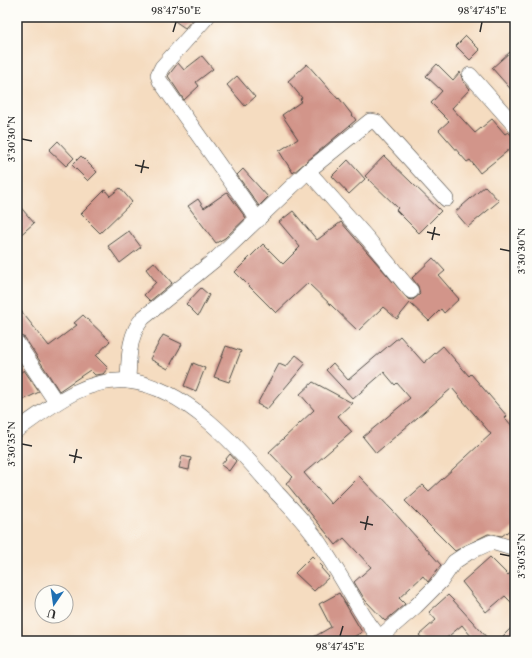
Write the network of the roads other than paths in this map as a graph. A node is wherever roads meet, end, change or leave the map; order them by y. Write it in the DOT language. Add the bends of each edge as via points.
graph roads {
  1 [pos="207,17"];
  2 [pos="470,75"];
  3 [pos="515,126"];
  4 [pos="308,171"];
  5 [pos="446,199"];
  6 [pos="258,220"];
  7 [pos="411,291"];
  8 [pos="17,343"];
  9 [pos="128,381"];
  10 [pos="56,402"];
  11 [pos="17,430"];
  12 [pos="515,549"];
  13 [pos="380,639"];
  1 -- 6 [label="street" via="162,67 158,75"];
  2 -- 3 [label="street"];
  4 -- 5 [label="street" via="360,127 372,120"];
  4 -- 6 [label="street"];
  4 -- 7 [label="street"];
  6 -- 9 [label="street" via="137,325 130,350"];
  8 -- 10 [label="street"];
  9 -- 10 [label="street" via="90,386"];
  9 -- 13 [label="street" via="168,393 191,406 245,456 312,533"];
  10 -- 11 [label="street"];
  12 -- 13 [label="street" via="492,542 454,562 416,606"];
}
